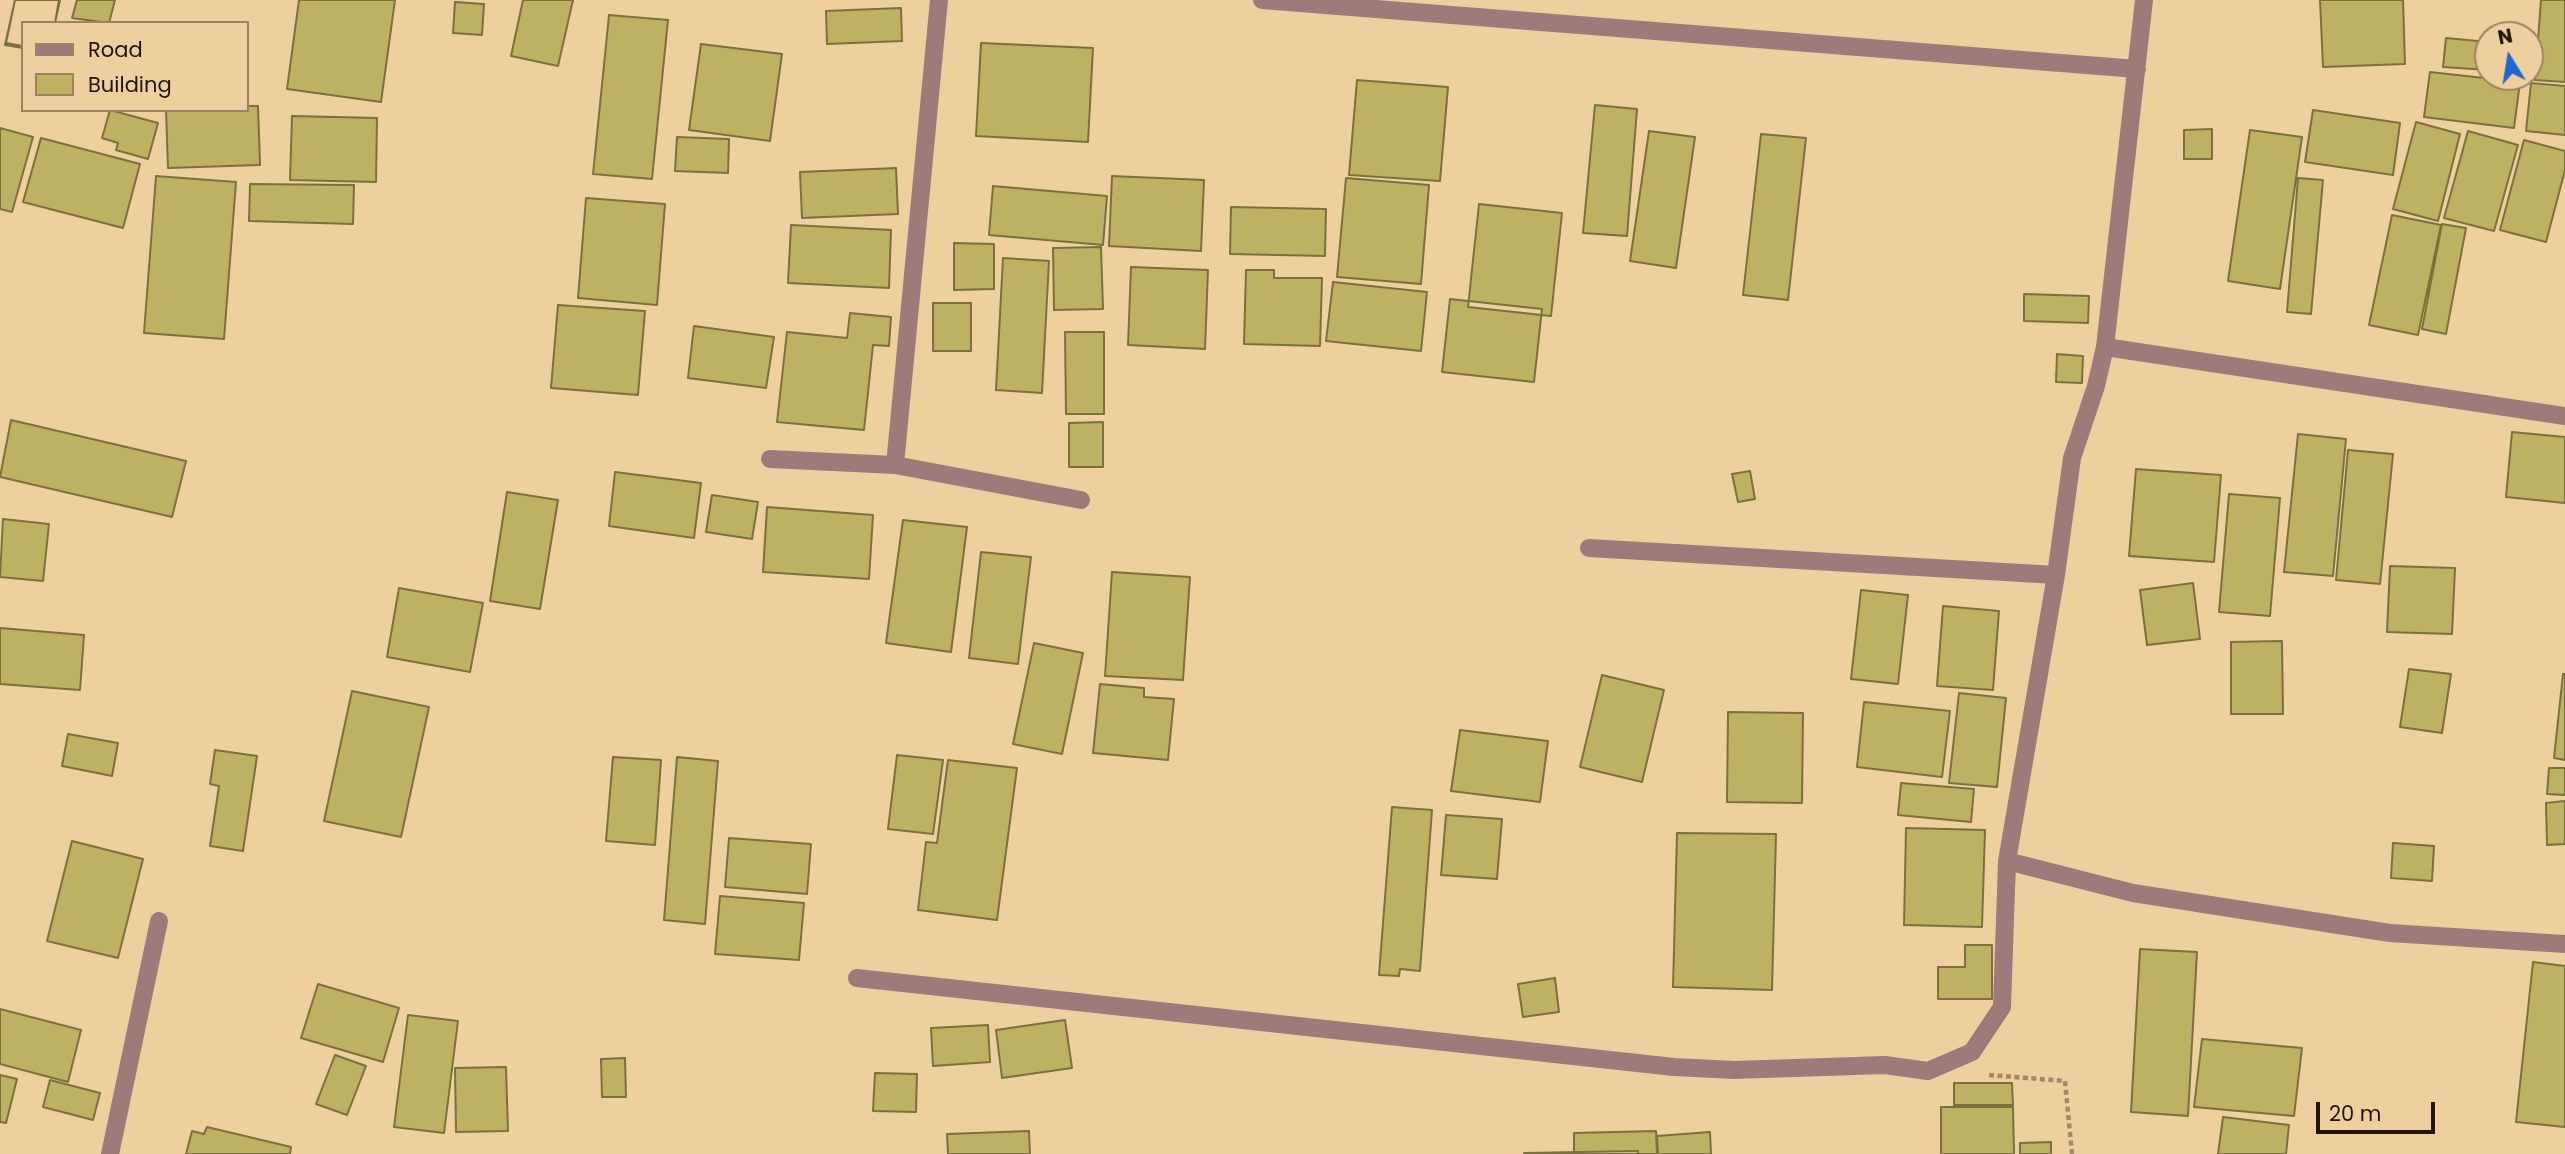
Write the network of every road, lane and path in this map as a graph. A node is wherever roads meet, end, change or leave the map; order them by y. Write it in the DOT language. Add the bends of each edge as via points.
graph roads {
  1 [pos="939,0"];
  2 [pos="1262,0"];
  3 [pos="2144,0"];
  4 [pos="2137,69"];
  5 [pos="2105,347"];
  6 [pos="2565,416"];
  7 [pos="770,459"];
  8 [pos="894,465"];
  9 [pos="1081,500"];
  10 [pos="1590,548"];
  11 [pos="2056,575"];
  12 [pos="2007,861"];
  13 [pos="159,921"];
  14 [pos="2565,944"];
  15 [pos="857,978"];
  16 [pos="1982,1075"];
  17 [pos="110,1154"];
  18 [pos="2072,1154"];
  1 -- 8 [label="street"];
  2 -- 4 [label="street"];
  3 -- 4 [label="street"];
  4 -- 5 [label="street"];
  5 -- 6 [label="street"];
  5 -- 11 [label="street" via="2072,458"];
  7 -- 8 [label="street"];
  8 -- 9 [label="street"];
  10 -- 11 [label="street"];
  11 -- 12 [label="street"];
  12 -- 14 [label="street" via="2133,893 2390,933"];
  12 -- 15 [label="street" via="2002,1007 1972,1052 1927,1070 1885,1065 1734,1070 1674,1067"];
  13 -- 17 [label="street"];
  16 -- 18 [label="path" via="2065,1081"];
}
